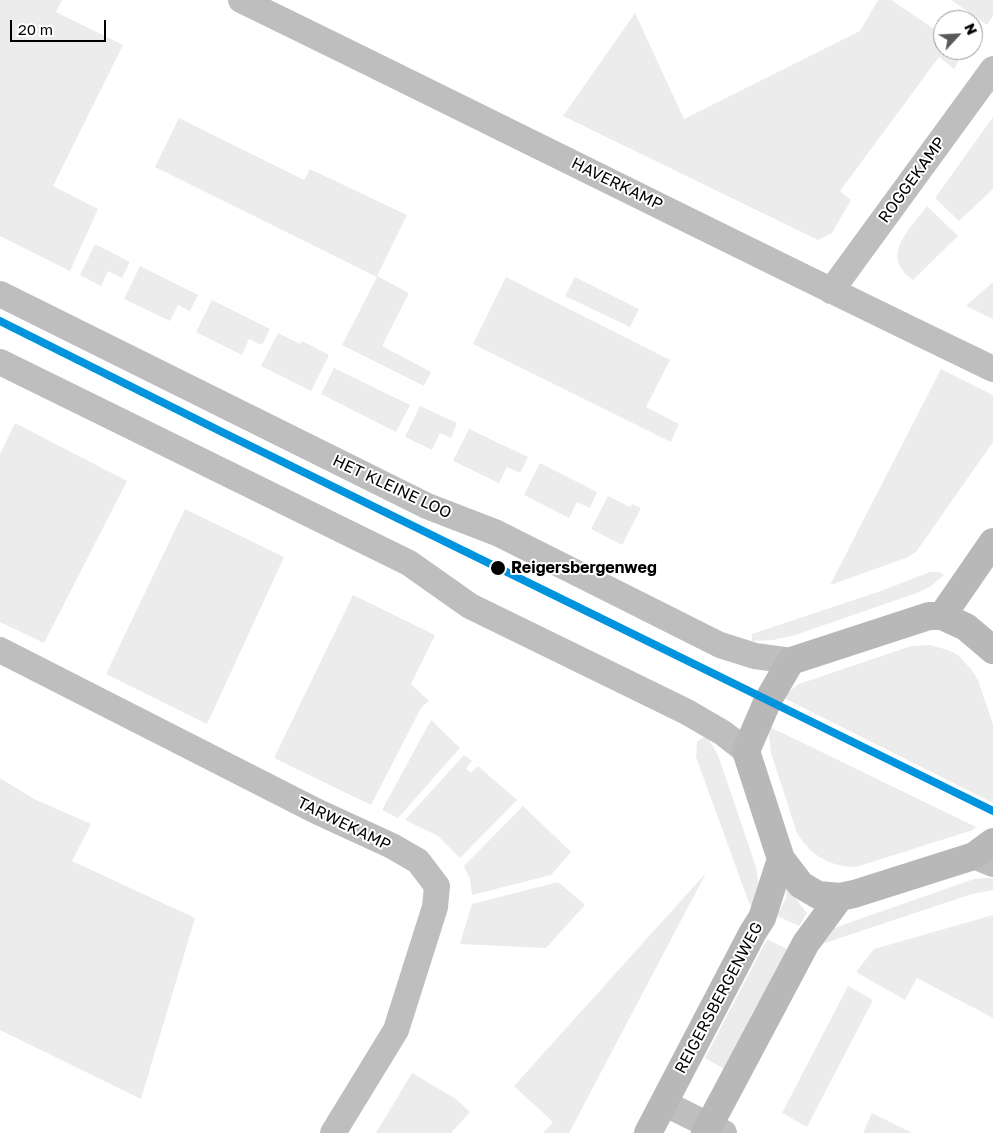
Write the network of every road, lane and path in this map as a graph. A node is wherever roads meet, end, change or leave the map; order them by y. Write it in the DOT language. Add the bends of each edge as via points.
graph roads {
  1 [pos="241,0"];
  2 [pos="993,69"];
  3 [pos="831,291"];
  4 [pos="0,294"];
  5 [pos="0,362"];
  6 [pos="993,369"];
  7 [pos="993,542"];
  8 [pos="942,616"];
  9 [pos="993,649"];
  10 [pos="0,650"];
  11 [pos="791,661"];
  12 [pos="746,751"];
  13 [pos="987,854"];
  14 [pos="781,860"];
  15 [pos="840,897"];
  16 [pos="664,1103"];
  17 [pos="712,1130"];
  18 [pos="333,1133"];
  19 [pos="648,1133"];
  1 -- 3 [label="street, HAVERKAMP"];
  2 -- 3 [label="street, ROGGEKAMP"];
  3 -- 6 [label="street, HAVERKAMP"];
  4 -- 11 [label="street, HET KLEINE LOO" via="427,506 497,533 720,646 755,656"];
  5 -- 12 [label="street" via="409,563 470,606 687,712"];
  7 -- 8 [label="street"];
  8 -- 9 [label="street" via="966,627"];
  8 -- 11 [label="street" via="929,616"];
  10 -- 18 [label="street, TARWEKAMP" via="316,811 392,846 418,861 437,886 436,907 396,1030"];
  11 -- 12 [label="street" via="768,700"];
  12 -- 14 [label="street"];
  13 -- 15 [label="street"];
  14 -- 15 [label="street" via="801,886 818,895"];
  14 -- 16 [label="street, REIGERSBERGENWEG" via="762,918"];
  15 -- 17 [label="street" via="806,944"];
  16 -- 17 [label="street"];
  16 -- 19 [label="street, REIGERSBERGENWEG"];
}
